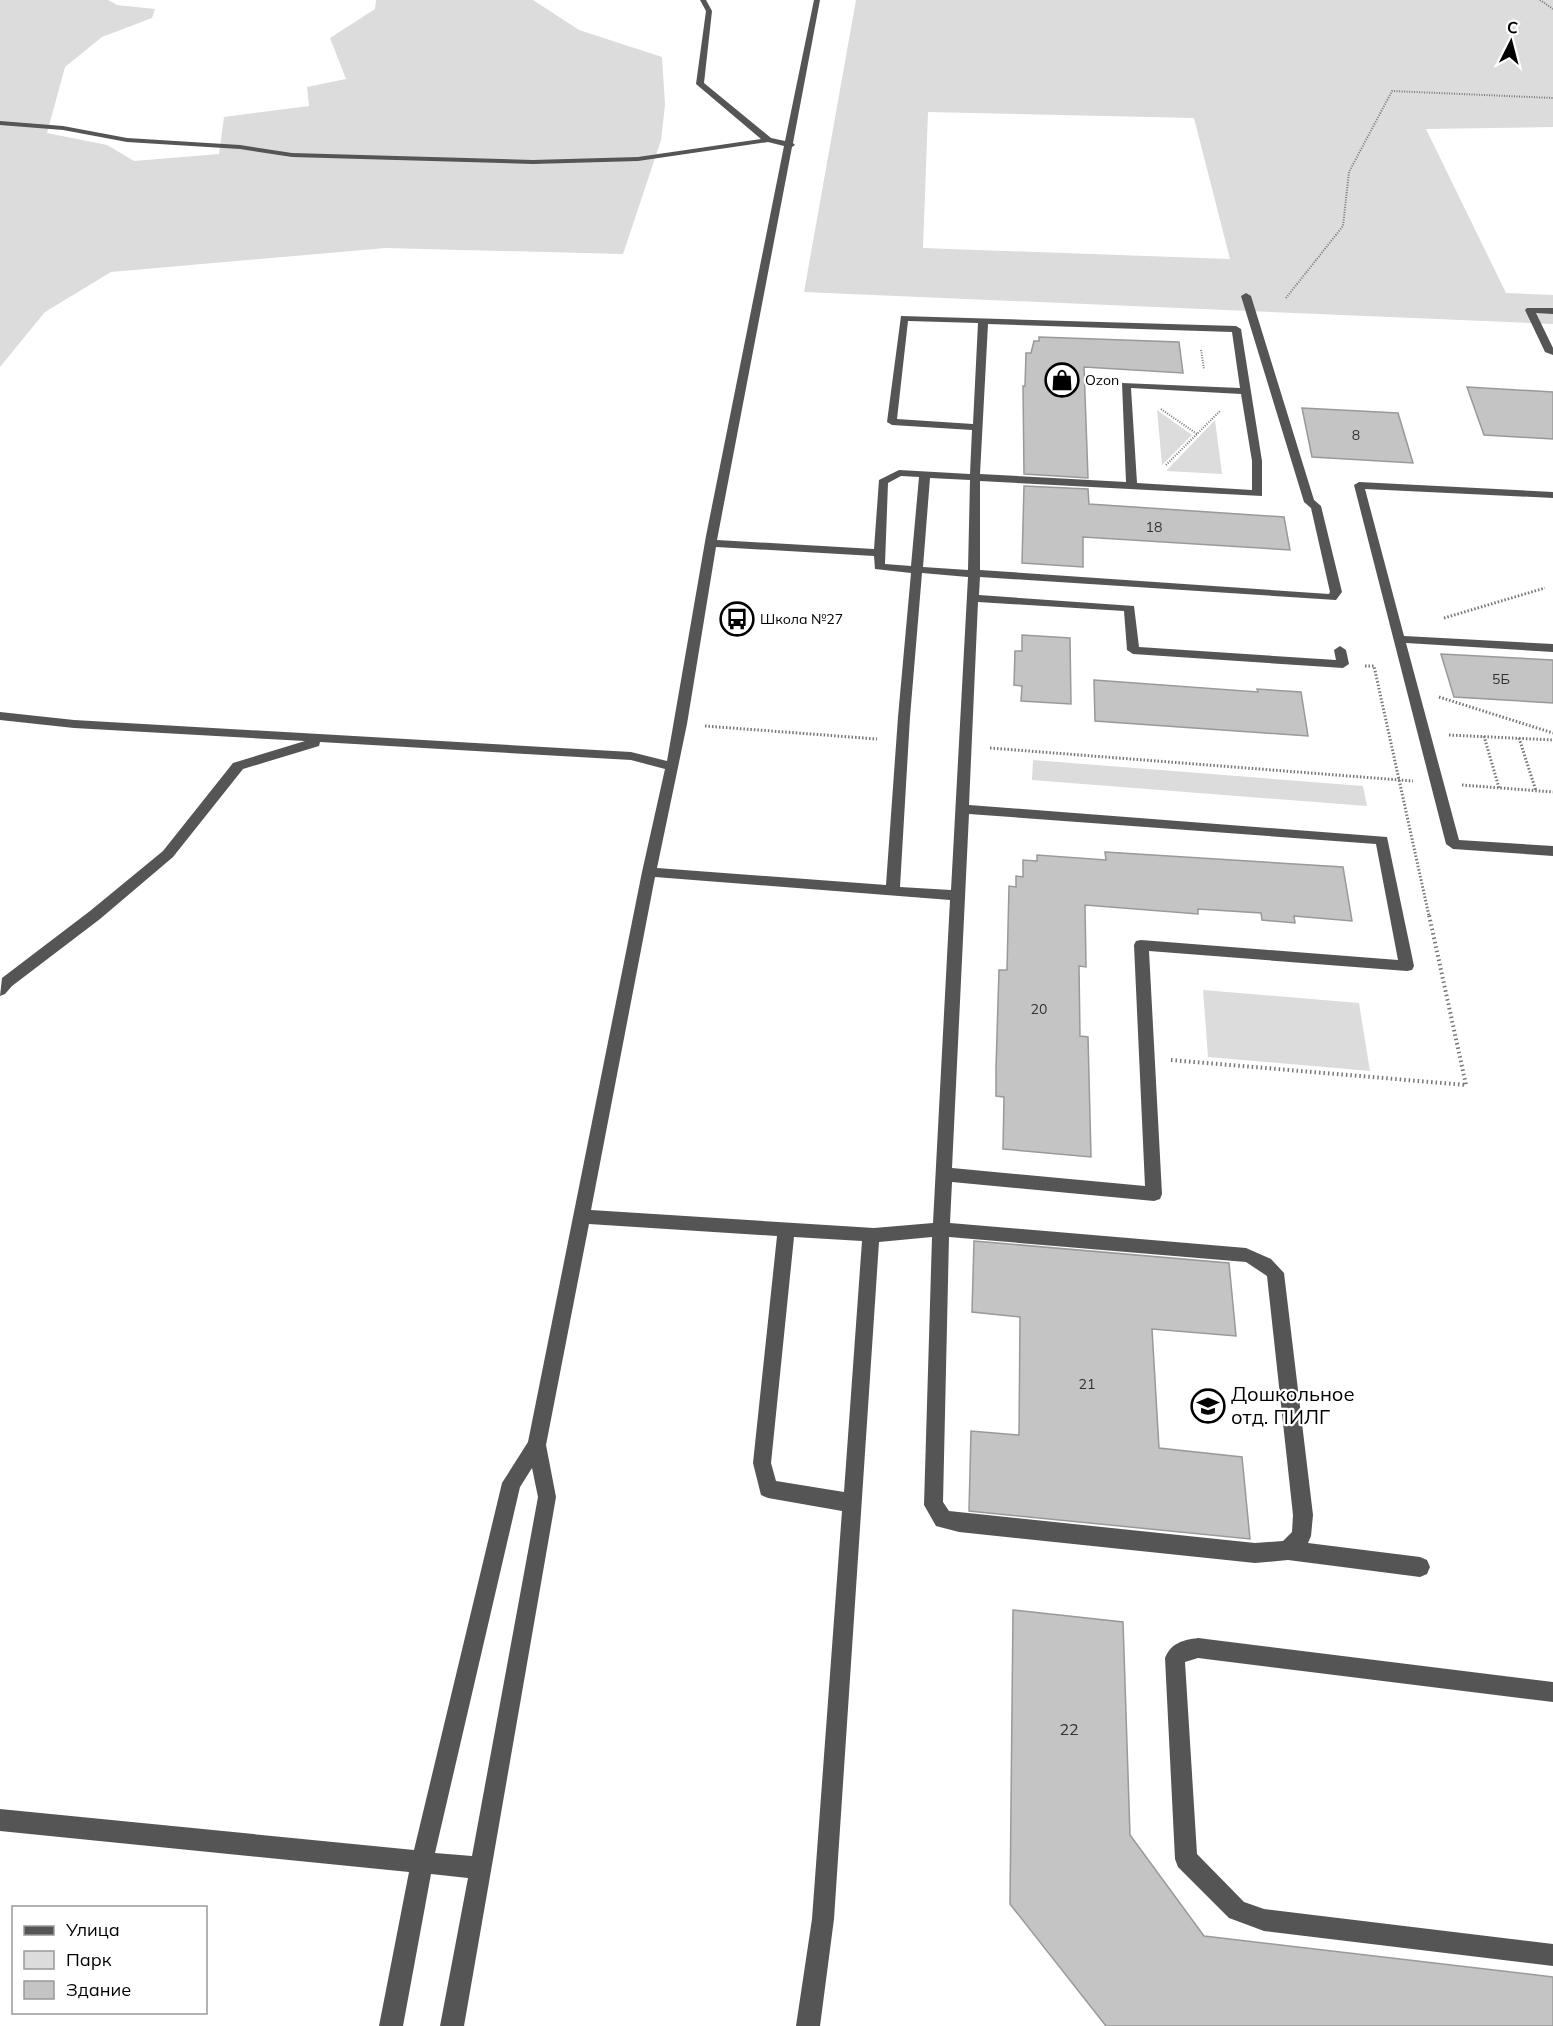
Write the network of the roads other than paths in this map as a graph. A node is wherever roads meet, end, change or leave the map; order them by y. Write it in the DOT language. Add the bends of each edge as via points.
graph roads {
  1 [pos="703,0"];
  2 [pos="818,0"];
  3 [pos="0,123"];
  4 [pos="768,141"];
  5 [pos="791,145"];
  6 [pos="1245,296"];
  7 [pos="1553,311"];
  8 [pos="983,320"];
  9 [pos="1549,341"];
  10 [pos="1553,352"];
  11 [pos="1242,391"];
  12 [pos="978,427"];
  13 [pos="926,475"];
  14 [pos="975,477"];
  15 [pos="1132,486"];
  16 [pos="1553,495"];
  17 [pos="711,543"];
  18 [pos="879,553"];
  19 [pos="917,570"];
  20 [pos="974,573"];
  21 [pos="973,598"];
  22 [pos="1399,639"];
  23 [pos="1553,648"];
  24 [pos="1340,650"];
  25 [pos="0,716"];
  26 [pos="326,740"];
  27 [pos="671,766"];
  28 [pos="962,809"];
  29 [pos="1553,851"];
  30 [pos="650,872"];
  31 [pos="893,892"];
  32 [pos="958,896"];
  33 [pos="0,990"];
  34 [pos="944,1174"];
  35 [pos="583,1217"];
  36 [pos="941,1229"];
  37 [pos="786,1230"];
  38 [pos="871,1235"];
  39 [pos="537,1445"];
  40 [pos="852,1503"];
  41 [pos="1288,1550"];
  42 [pos="1420,1567"];
  43 [pos="1553,1692"];
  44 [pos="0,1820"];
  45 [pos="422,1862"];
  46 [pos="480,1868"];
  47 [pos="1553,1955"];
  48 [pos="391,2026"];
  49 [pos="452,2026"];
  50 [pos="808,2026"];
  1 -- 4 [label="street" via="709,11 700,84"];
  2 -- 5 [label="street"];
  3 -- 4 [label="street" via="63,128 127,140 240,147 292,155 533,162 638,159"];
  4 -- 5 [label="street"];
  5 -- 17 [label="street"];
  6 -- 20 [label="street" via="1310,502 1316,506 1336,592 1332,598"];
  7 -- 9 [label="street" via="1530,310"];
  8 -- 11 [label="street" via="1236,329"];
  8 -- 12 [label="street"];
  8 -- 12 [label="street" via="904,318 892,422"];
  9 -- 10 [label="street"];
  11 -- 15 [label="street" via="1126,385"];
  11 -- 15 [label="street" via="1257,460 1257,494"];
  12 -- 14 [label="street"];
  13 -- 14 [label="street"];
  13 -- 18 [label="street" via="899,473 883,482"];
  13 -- 19 [label="street"];
  14 -- 15 [label="street"];
  14 -- 20 [label="street"];
  16 -- 22 [label="street" via="1359,485"];
  17 -- 18 [label="street"];
  17 -- 27 [label="street"];
  18 -- 19 [label="street" via="879,567"];
  19 -- 20 [label="street"];
  19 -- 31 [label="street"];
  20 -- 21 [label="street"];
  21 -- 24 [label="street" via="1130,608 1133,650 1343,664"];
  21 -- 28 [label="street"];
  22 -- 23 [label="street"];
  22 -- 29 [label="street" via="1453,844"];
  25 -- 26 [label="street"];
  26 -- 27 [label="street" via="631,756"];
  26 -- 33 [label="street" via="238,766 168,854"];
  27 -- 30 [label="street"];
  28 -- 32 [label="street"];
  28 -- 34 [label="street" via="1382,840 1407,966 1141,945 1154,1194"];
  30 -- 31 [label="street"];
  30 -- 35 [label="street"];
  31 -- 32 [label="street"];
  32 -- 34 [label="street"];
  34 -- 36 [label="street"];
  35 -- 37 [label="street"];
  35 -- 39 [label="street"];
  36 -- 38 [label="street"];
  36 -- 41 [label="street" via="1246,1255 1268,1265 1275,1272 1303,1515 1301,1536"];
  36 -- 41 [label="street" via="932,1498 944,1519 1255,1553"];
  37 -- 38 [label="street"];
  37 -- 40 [label="street" via="762,1463 768,1489"];
  38 -- 40 [label="street"];
  39 -- 45 [label="street" via="511,1484"];
  39 -- 46 [label="street" via="547,1497"];
  40 -- 50 [label="street" via="823,1919"];
  41 -- 42 [label="street"];
  43 -- 47 [label="street" via="1198,1648 1184,1650 1175,1658 1186,1859 1237,1910 1264,1920"];
  44 -- 45 [label="street"];
  45 -- 46 [label="street"];
  45 -- 48 [label="street"];
  46 -- 49 [label="street"];
}
